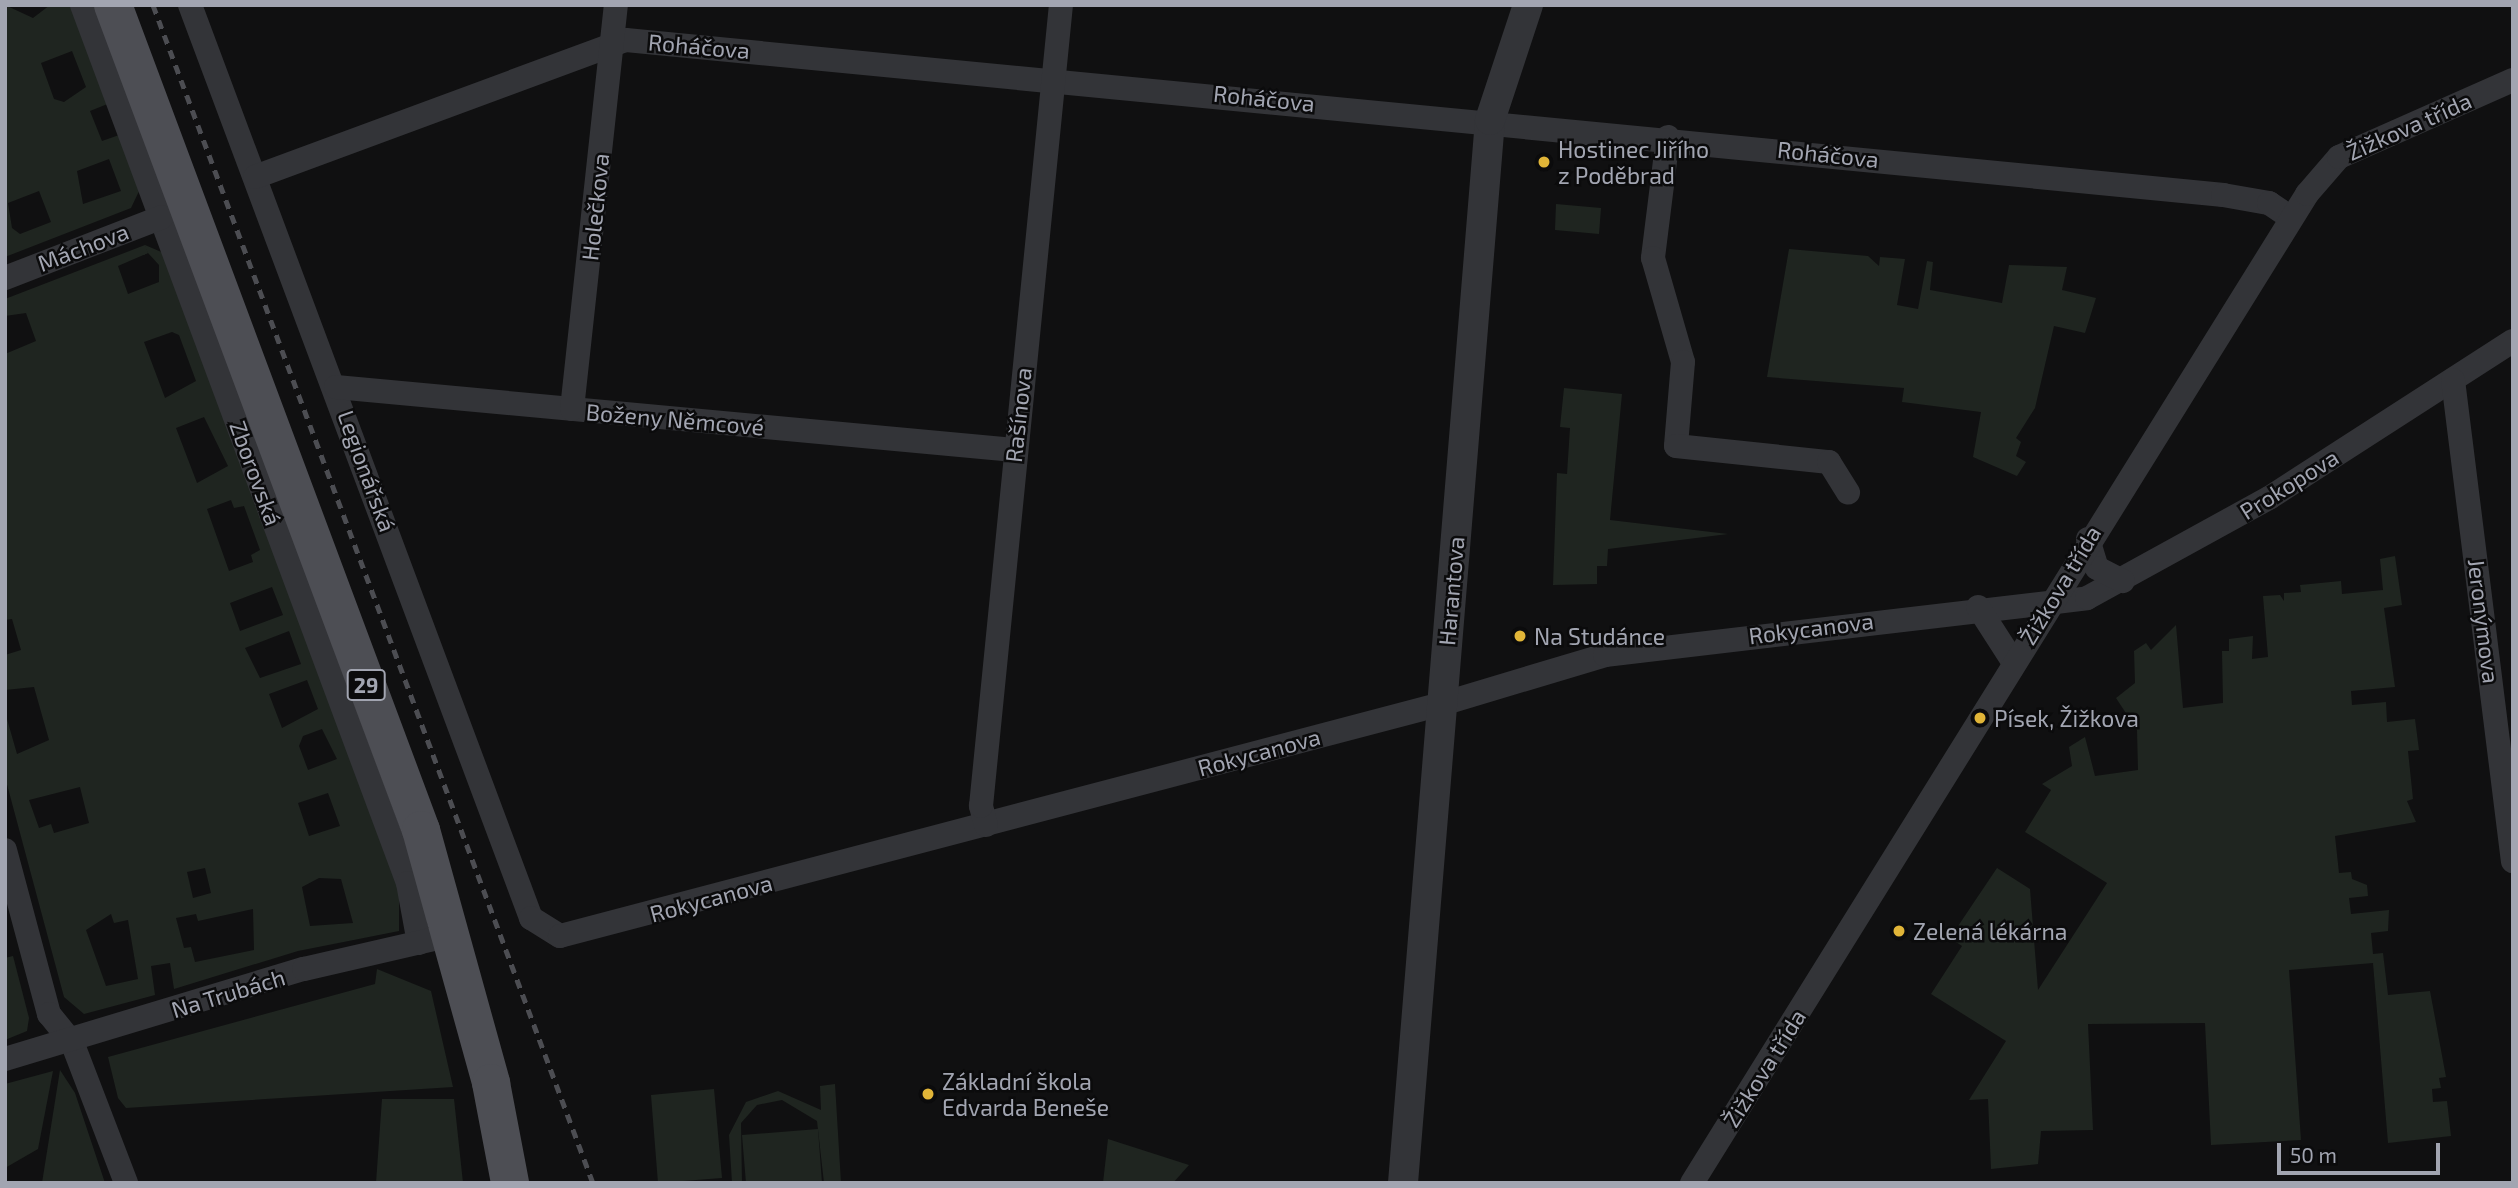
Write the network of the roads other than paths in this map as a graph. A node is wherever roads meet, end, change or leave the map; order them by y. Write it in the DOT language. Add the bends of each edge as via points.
graph roads {
  1 [pos="82,5"];
  2 [pos="113,5"];
  3 [pos="190,5"];
  4 [pos="616,5"];
  5 [pos="1060,5"];
  6 [pos="1528,5"];
  7 [pos="613,41"];
  8 [pos="1054,78"];
  9 [pos="2513,80"];
  10 [pos="1490,120"];
  11 [pos="1668,137"];
  12 [pos="255,177"];
  13 [pos="162,217"];
  14 [pos="2290,217"];
  15 [pos="5,278"];
  16 [pos="2513,341"];
  17 [pos="2453,380"];
  18 [pos="336,387"];
  19 [pos="572,409"];
  20 [pos="1014,450"];
  21 [pos="1848,493"];
  22 [pos="2088,539"];
  23 [pos="2123,581"];
  24 [pos="2054,600"];
  25 [pos="1978,607"];
  26 [pos="2014,663"];
  27 [pos="1442,704"];
  28 [pos="986,825"];
  29 [pos="5,850"];
  30 [pos="2513,861"];
  31 [pos="548,933"];
  32 [pos="435,939"];
  33 [pos="72,1042"];
  34 [pos="5,1059"];
  35 [pos="126,1183"];
  36 [pos="510,1183"];
  37 [pos="1402,1183"];
  38 [pos="1692,1183"];
  1 -- 13 [label="street, Zborovská"];
  2 -- 32 [label="main road, 29" via="421,830"];
  3 -- 12 [label="street, Legionářská"];
  4 -- 7 [label="street, Holečkova"];
  5 -- 8 [label="street, Rašínova"];
  6 -- 10 [label="street, Harantova"];
  7 -- 8 [label="street, Roháčova"];
  7 -- 12 [label="street, Roháčova"];
  7 -- 19 [label="street, Holečkova"];
  8 -- 10 [label="street, Roháčova"];
  8 -- 20 [label="street, Rašínova"];
  9 -- 14 [label="street, Žižkova třída" via="2339,157"];
  10 -- 11 [label="street, Roháčova"];
  10 -- 27 [label="street, Harantova"];
  11 -- 14 [label="street, Roháčova" via="2223,195 2269,203"];
  11 -- 21 [label="street" via="1653,258 1684,362 1676,446 1829,462"];
  12 -- 18 [label="street, Legionářská"];
  13 -- 15 [label="street, Máchova"];
  13 -- 32 [label="street, Zborovská" via="408,883"];
  14 -- 22 [label="street, Žižkova třída"];
  16 -- 17 [label="street, Prokopova"];
  17 -- 23 [label="street, Prokopova" via="2269,498"];
  17 -- 30 [label="street, Jeronýmova"];
  18 -- 19 [label="street, Boženy Němcové"];
  18 -- 31 [label="street, Legionářská" via="531,918"];
  19 -- 20 [label="street, Boženy Němcové"];
  20 -- 28 [label="street, Rašínova" via="981,806"];
  22 -- 23 [label="street" via="2097,568"];
  22 -- 24 [label="street, Žižkova třída"];
  23 -- 24 [label="street, Prokopova" via="2087,598"];
  24 -- 25 [label="street, Rokycanova"];
  24 -- 26 [label="street, Žižkova třída"];
  25 -- 26 [label="street"];
  25 -- 27 [label="street, Rokycanova" via="1605,655"];
  26 -- 38 [label="street, Žižkova třída"];
  27 -- 28 [label="street, Rokycanova"];
  27 -- 37 [label="street, Harantova"];
  28 -- 31 [label="street, Rokycanova" via="584,932"];
  29 -- 33 [label="street" via="49,1014"];
  32 -- 33 [label="street, Na Trubách" via="304,970"];
  32 -- 36 [label="main road, 29"];
  33 -- 34 [label="street, Na Trubách"];
  33 -- 35 [label="street"];
}
